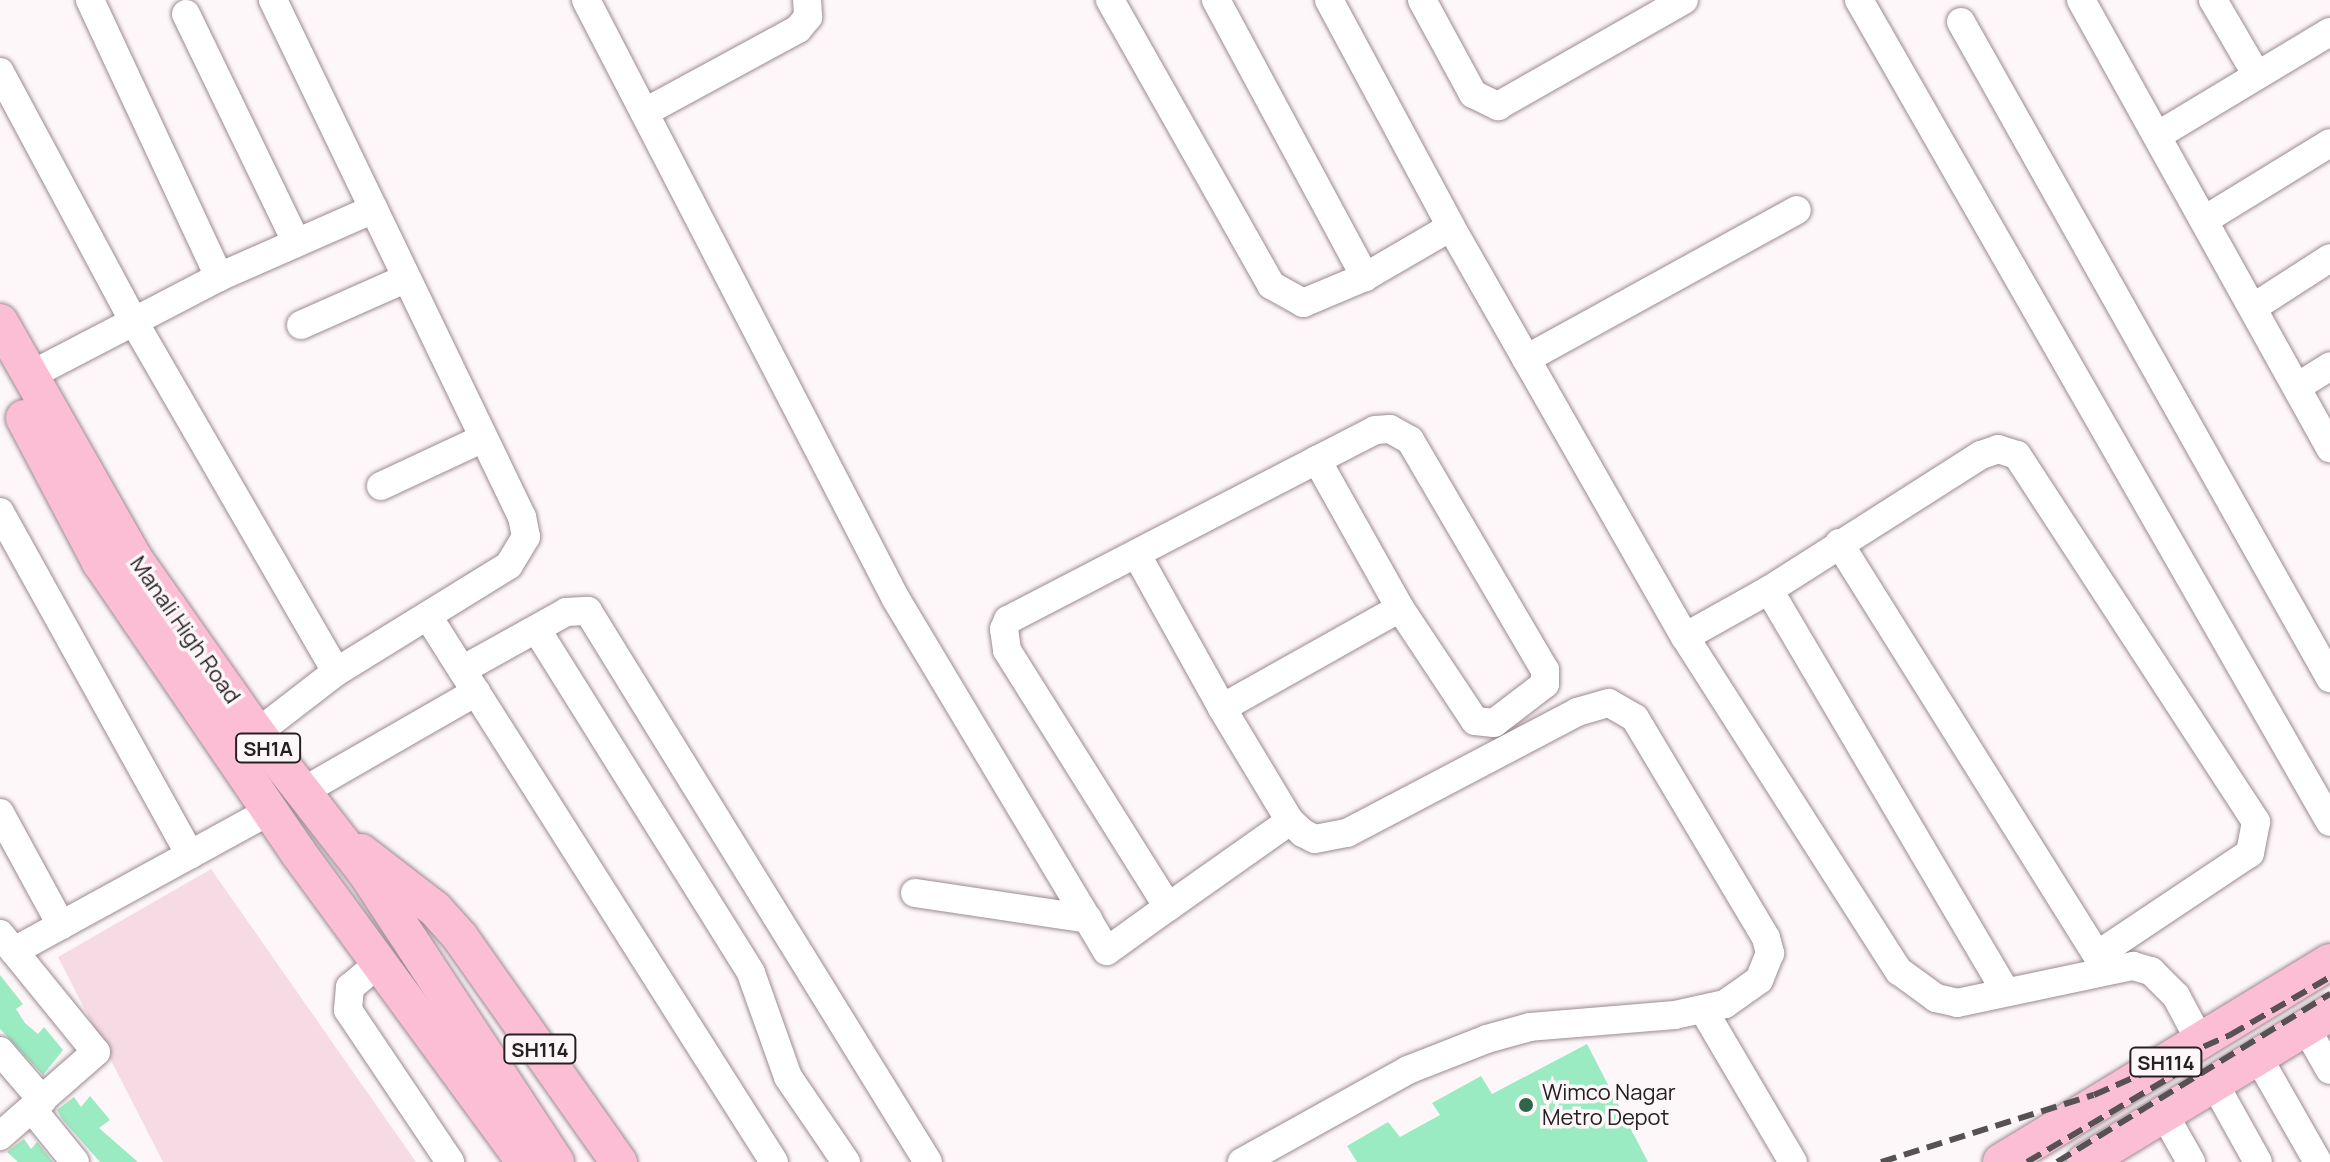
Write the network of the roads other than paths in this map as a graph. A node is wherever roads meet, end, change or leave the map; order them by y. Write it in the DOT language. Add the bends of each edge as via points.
graph roads {
  1 [pos="90,0"];
  2 [pos="273,0"];
  3 [pos="586,0"];
  4 [pos="807,0"];
  5 [pos="1110,0"];
  6 [pos="1216,0"];
  7 [pos="1329,0"];
  8 [pos="1422,0"];
  9 [pos="1684,0"];
  10 [pos="1859,0"];
  11 [pos="2081,0"];
  12 [pos="2213,0"];
  13 [pos="186,14"];
  14 [pos="1961,22"];
  15 [pos="2330,32"];
  16 [pos="0,72"];
  17 [pos="2256,74"];
  18 [pos="647,111"];
  19 [pos="2160,134"];
  20 [pos="2330,143"];
  21 [pos="374,209"];
  22 [pos="1797,210"];
  23 [pos="2206,219"];
  24 [pos="1451,227"];
  25 [pos="296,242"];
  26 [pos="2330,258"];
  27 [pos="219,277"];
  28 [pos="1365,277"];
  29 [pos="405,279"];
  30 [pos="2254,307"];
  31 [pos="133,320"];
  32 [pos="0,322"];
  33 [pos="301,325"];
  34 [pos="1526,359"];
  35 [pos="2330,366"];
  36 [pos="15,374"];
  37 [pos="2297,387"];
  38 [pos="482,439"];
  39 [pos="2330,448"];
  40 [pos="1317,460"];
  41 [pos="381,486"];
  42 [pos="0,512"];
  43 [pos="1839,543"];
  44 [pos="1137,555"];
  45 [pos="1769,590"];
  46 [pos="1400,608"];
  47 [pos="429,618"];
  48 [pos="537,630"];
  49 [pos="1685,637"];
  50 [pos="336,672"];
  51 [pos="2330,678"];
  52 [pos="469,681"];
  53 [pos="1222,708"];
  54 [pos="257,733"];
  55 [pos="302,792"];
  56 [pos="270,811"];
  57 [pos="0,813"];
  58 [pos="1290,821"];
  59 [pos="2330,822"];
  60 [pos="337,838"];
  61 [pos="190,855"];
  62 [pos="305,862"];
  63 [pos="915,893"];
  64 [pos="1168,907"];
  65 [pos="1088,919"];
  66 [pos="61,925"];
  67 [pos="399,927"];
  68 [pos="460,937"];
  69 [pos="7,943"];
  70 [pos="374,958"];
  71 [pos="424,962"];
  72 [pos="2101,962"];
  73 [pos="2330,962"];
  74 [pos="497,989"];
  75 [pos="2005,991"];
  76 [pos="1704,1011"];
  77 [pos="456,1013"];
  78 [pos="2318,1020"];
  79 [pos="2200,1041"];
  80 [pos="0,1051"];
  81 [pos="2258,1057"];
  82 [pos="2330,1070"];
  83 [pos="2214,1083"];
  84 [pos="37,1105"];
  85 [pos="2164,1114"];
  86 [pos="0,1136"];
  87 [pos="2098,1159"];
  88 [pos="75,1162"];
  89 [pos="450,1162"];
  90 [pos="525,1162"];
  91 [pos="556,1162"];
  92 [pos="619,1162"];
  93 [pos="774,1162"];
  94 [pos="846,1162"];
  95 [pos="928,1162"];
  96 [pos="1242,1162"];
  97 [pos="1793,1162"];
  98 [pos="2001,1162"];
  99 [pos="2191,1162"];
  100 [pos="2258,1162"];
  101 [pos="2318,1162"];
  1 -- 27 [label="street"];
  2 -- 21 [label="street"];
  3 -- 18 [label="street"];
  4 -- 18 [label="street" via="808,17 798,29"];
  5 -- 28 [label="street" via="1271,285 1303,303"];
  6 -- 28 [label="street"];
  7 -- 24 [label="street"];
  8 -- 9 [label="street" via="1473,94 1498,106"];
  10 -- 59 [label="street"];
  11 -- 19 [label="street"];
  12 -- 17 [label="street"];
  13 -- 25 [label="street"];
  14 -- 51 [label="street"];
  15 -- 17 [label="street"];
  16 -- 31 [label="street"];
  17 -- 19 [label="street"];
  18 -- 65 [label="street" via="896,599"];
  19 -- 23 [label="street"];
  20 -- 23 [label="street"];
  21 -- 25 [label="street"];
  21 -- 29 [label="street"];
  22 -- 34 [label="street"];
  23 -- 30 [label="street"];
  24 -- 28 [label="street"];
  24 -- 34 [label="street"];
  25 -- 27 [label="street"];
  26 -- 30 [label="street"];
  27 -- 31 [label="street"];
  29 -- 33 [label="street"];
  29 -- 38 [label="street"];
  30 -- 37 [label="street"];
  31 -- 36 [label="street"];
  31 -- 50 [label="street"];
  32 -- 36 [label="main road, Manali High Road / SH1A"];
  34 -- 49 [label="street"];
  35 -- 37 [label="street"];
  36 -- 54 [label="main road, Manali High Road / SH1A" via="134,558"];
  36 -- 56 [label="main road, Manali High Road / SH1A" via="100,562"];
  37 -- 39 [label="street"];
  38 -- 41 [label="street"];
  38 -- 47 [label="street" via="522,517 526,537 509,565"];
  40 -- 44 [label="street"];
  40 -- 46 [label="street"];
  40 -- 46 [label="street" via="1375,430 1390,429 1410,440 1545,670 1545,684 1494,723 1475,721"];
  42 -- 61 [label="street"];
  43 -- 45 [label="street"];
  43 -- 72 [label="street"];
  43 -- 72 [label="street" via="1981,455 1998,449 2017,455 2256,822 2250,853"];
  44 -- 53 [label="street"];
  44 -- 64 [label="street" via="1014,614 1003,639"];
  45 -- 49 [label="street"];
  45 -- 75 [label="street"];
  46 -- 53 [label="street"];
  47 -- 50 [label="street"];
  47 -- 52 [label="street"];
  48 -- 52 [label="street"];
  48 -- 94 [label="street" via="751,973 788,1077"];
  48 -- 95 [label="street" via="576,609 588,611 596,621 751,882"];
  49 -- 75 [label="street" via="1899,971 1936,998 1957,1003"];
  50 -- 54 [label="street"];
  52 -- 55 [label="street"];
  52 -- 93 [label="street"];
  53 -- 58 [label="street"];
  54 -- 55 [label="main road, Manali High Road / SH1A"];
  55 -- 60 [label="main road, Manali High Road / SH1A"];
  56 -- 61 [label="street"];
  56 -- 62 [label="main road, Manali High Road / SH1A"];
  57 -- 66 [label="street"];
  58 -- 64 [label="street"];
  58 -- 76 [label="street" via="1315,839 1330,838 1577,712 1597,704 1623,707 1635,718 1766,938 1770,953 1759,980 1725,1004"];
  60 -- 62 [label="main road"];
  60 -- 67 [label="main road, Manali High Road / SH1A"];
  60 -- 68 [label="main road" via="372,858"];
  61 -- 66 [label="street"];
  62 -- 70 [label="main road, Manali High Road / SH1A"];
  63 -- 65 [label="street"];
  64 -- 65 [label="street" via="1107,951"];
  66 -- 69 [label="street"];
  67 -- 70 [label="main road"];
  67 -- 71 [label="main road, Manali High Road / SH1A"];
  68 -- 71 [label="main road"];
  68 -- 74 [label="main road, SH114"];
  69 -- 84 [label="street" via="96,1052"];
  70 -- 89 [label="street" via="350,987 348,1010"];
  70 -- 90 [label="main road, Manali High Road / SH1A"];
  71 -- 77 [label="main road, Manali High Road / SH1A"];
  72 -- 75 [label="street"];
  72 -- 79 [label="street" via="2151,971 2176,996"];
  73 -- 79 [label="main road, SH114"];
  74 -- 77 [label="main road"];
  74 -- 92 [label="main road, SH114"];
  76 -- 96 [label="street" via="1530,1027 1487,1039 1408,1070"];
  76 -- 97 [label="street"];
  77 -- 91 [label="main road, Manali High Road / SH1A"];
  78 -- 81 [label="main road, SH114"];
  78 -- 82 [label="street"];
  79 -- 98 [label="main road, SH114"];
  80 -- 84 [label="street"];
  81 -- 83 [label="main road, SH114"];
  81 -- 101 [label="street"];
  83 -- 85 [label="main road, SH114"];
  83 -- 100 [label="street"];
  84 -- 86 [label="street"];
  84 -- 88 [label="street"];
  85 -- 87 [label="main road, SH114"];
  85 -- 99 [label="street"];
}
